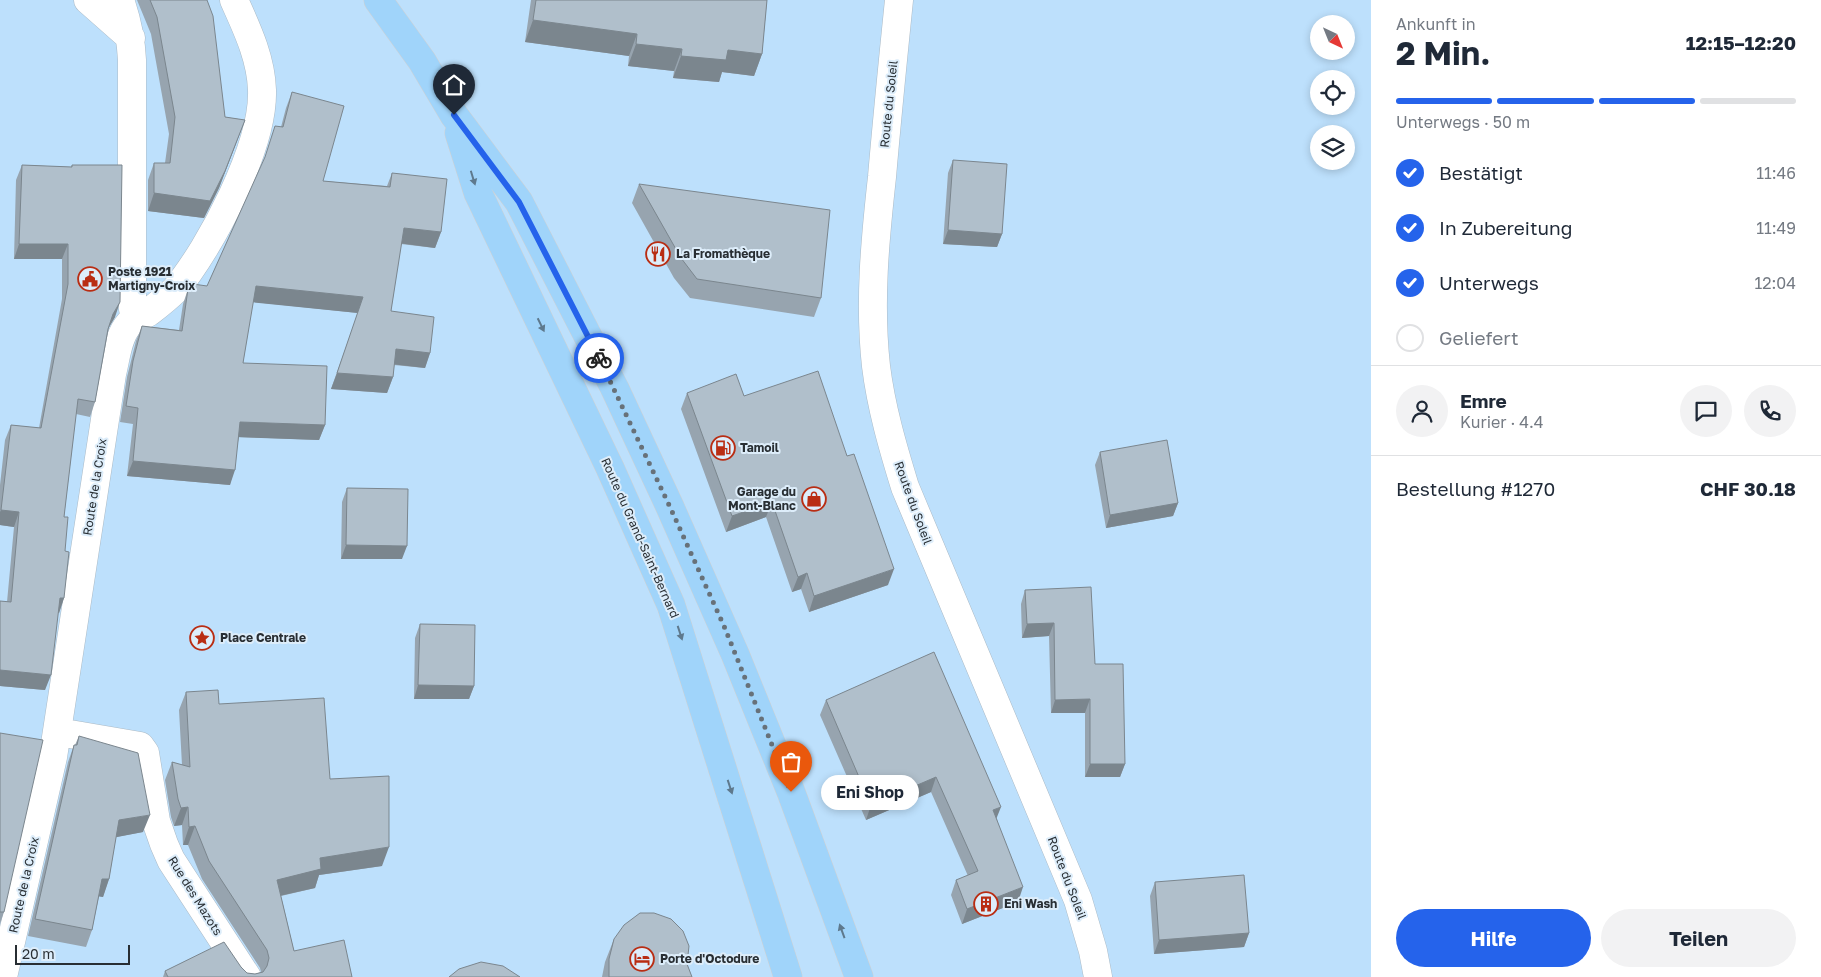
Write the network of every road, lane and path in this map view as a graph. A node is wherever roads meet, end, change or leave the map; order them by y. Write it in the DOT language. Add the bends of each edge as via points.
graph roads {
  1 [pos="88,0"];
  2 [pos="120,0"];
  3 [pos="234,0"];
  4 [pos="378,0"];
  5 [pos="899,0"];
  6 [pos="131,38"];
  7 [pos="454,115"];
  8 [pos="138,318"];
  9 [pos="58,732"];
  10 [pos="3,977"];
  11 [pos="247,977"];
  12 [pos="788,977"];
  13 [pos="859,977"];
  14 [pos="1098,977"];
  1 -- 6 [label="street"];
  2 -- 6 [label="street"];
  3 -- 8 [label="street, Route de la Croix" via="260,71 262,91 258,129 237,187 202,251 173,292"];
  4 -- 7 [label="main road, Route du Grand-Saint-Bernard" via="422,61"];
  5 -- 14 [label="street, Route du Soleil" via="873,288 876,367 883,405 905,487 1078,900"];
  6 -- 8 [label="street" via="132,299"];
  7 -- 12 [label="main road, Route du Grand-Saint-Bernard, one-way" via="478,193 610,468 671,605"];
  13 -- 7 [label="main road, Route du Grand-Saint-Bernard, one-way" via="791,792 724,626 670,507 519,202"];
  8 -- 9 [label="street, Route de la Croix" via="124,332 112,374"];
  9 -- 10 [label="street, Route de la Croix"];
  9 -- 11 [label="street, Rue des Mazots" via="140,746 145,753 156,821 171,860"];
}
